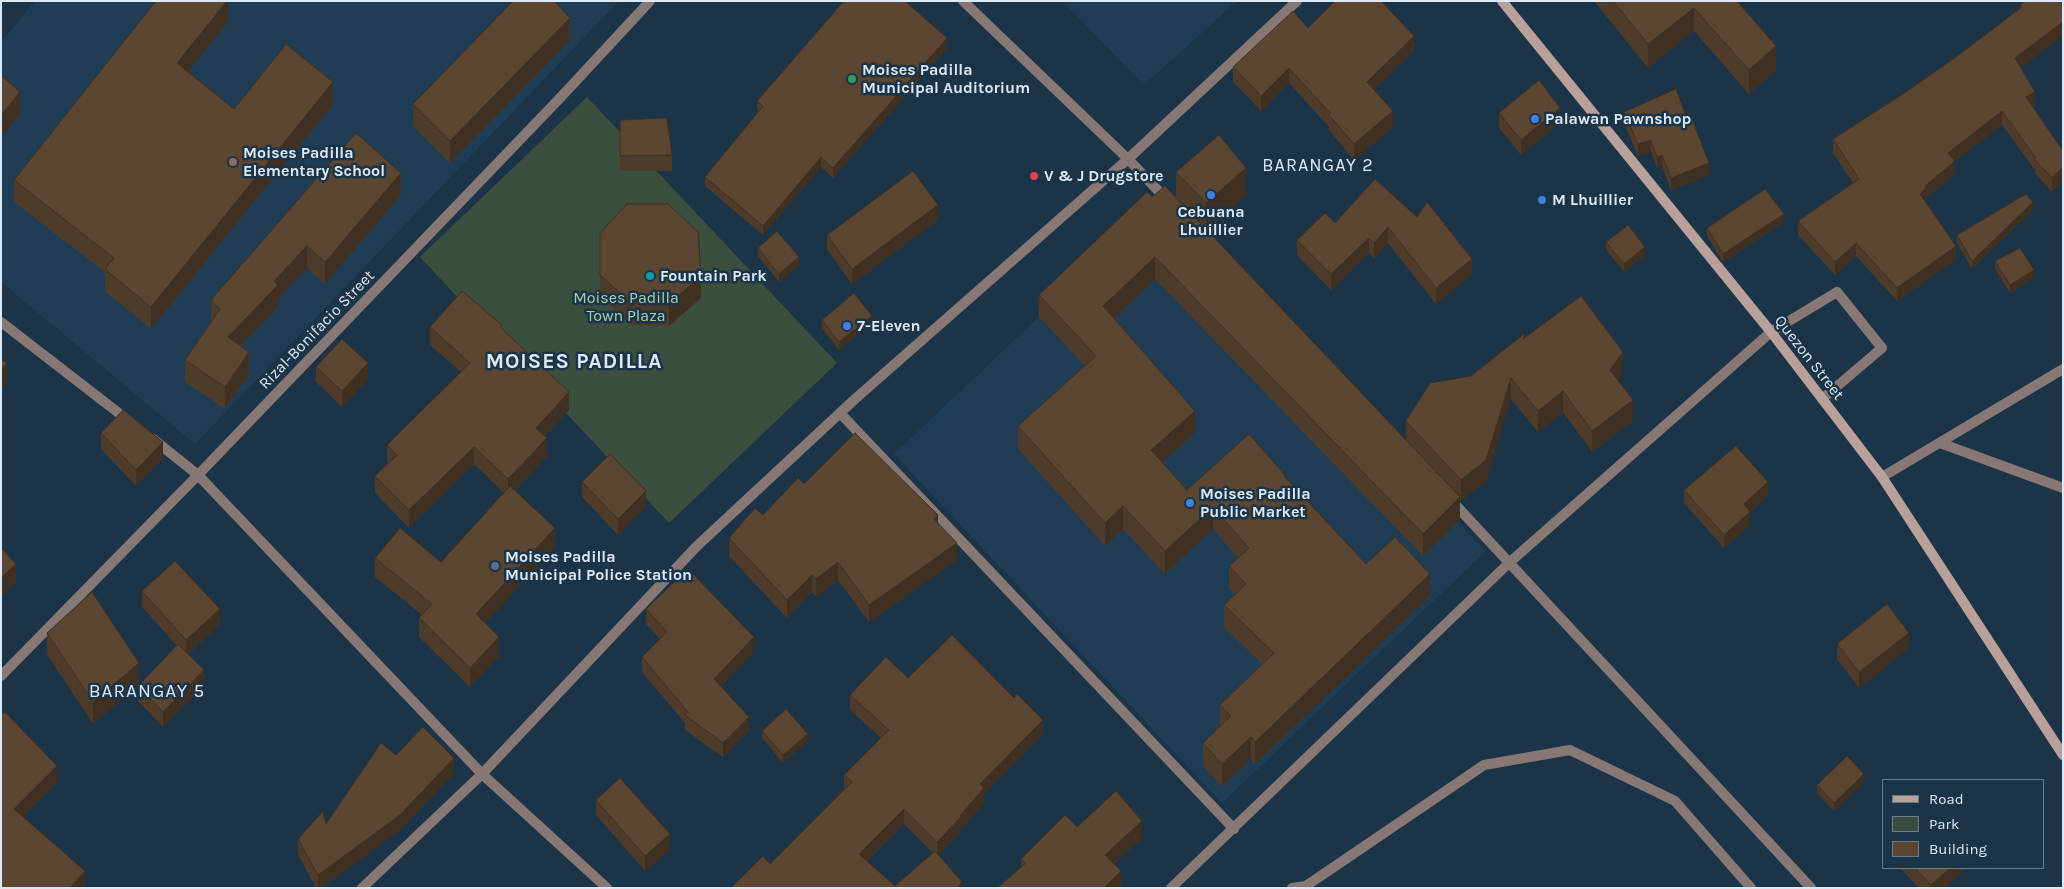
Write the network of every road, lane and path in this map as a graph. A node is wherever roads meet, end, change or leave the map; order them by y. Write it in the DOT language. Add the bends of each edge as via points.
graph roads {
  1 [pos="650,1"];
  2 [pos="963,1"];
  3 [pos="1297,1"];
  4 [pos="1507,3"];
  5 [pos="1128,159"];
  6 [pos="1176,209"];
  7 [pos="1,322"];
  8 [pos="1771,332"];
  9 [pos="2063,369"];
  10 [pos="1822,399"];
  11 [pos="840,413"];
  12 [pos="1940,443"];
  13 [pos="198,475"];
  14 [pos="1882,477"];
  15 [pos="2063,488"];
  16 [pos="1442,490"];
  17 [pos="1510,562"];
  18 [pos="1,676"];
  19 [pos="2063,755"];
  20 [pos="482,774"];
  21 [pos="1234,829"];
  22 [pos="362,888"];
  23 [pos="607,888"];
  24 [pos="1171,888"];
  25 [pos="1292,888"];
  26 [pos="1751,888"];
  27 [pos="1811,888"];
  1 -- 13 [label="street, Rizal-Bonifacio Street"];
  2 -- 5 [label="street"];
  3 -- 5 [label="street"];
  4 -- 8 [label="main road, Quezon Street"];
  5 -- 6 [label="street"];
  5 -- 11 [label="street"];
  7 -- 13 [label="street"];
  8 -- 10 [label="main road, Quezon Street"];
  8 -- 10 [label="street" via="1837,292 1882,348"];
  8 -- 17 [label="street"];
  9 -- 12 [label="street"];
  10 -- 14 [label="main road, Quezon Street"];
  11 -- 20 [label="street" via="697,546"];
  11 -- 21 [label="street"];
  12 -- 14 [label="street"];
  12 -- 15 [label="street"];
  13 -- 18 [label="street, Rizal-Bonifacio Street"];
  13 -- 20 [label="street"];
  14 -- 19 [label="main road, Quezon Street"];
  16 -- 17 [label="street"];
  17 -- 21 [label="street"];
  17 -- 27 [label="street"];
  20 -- 22 [label="street"];
  20 -- 23 [label="street"];
  21 -- 24 [label="street"];
  25 -- 26 [label="street" via="1306,886 1484,765 1570,750 1676,801"];
}
